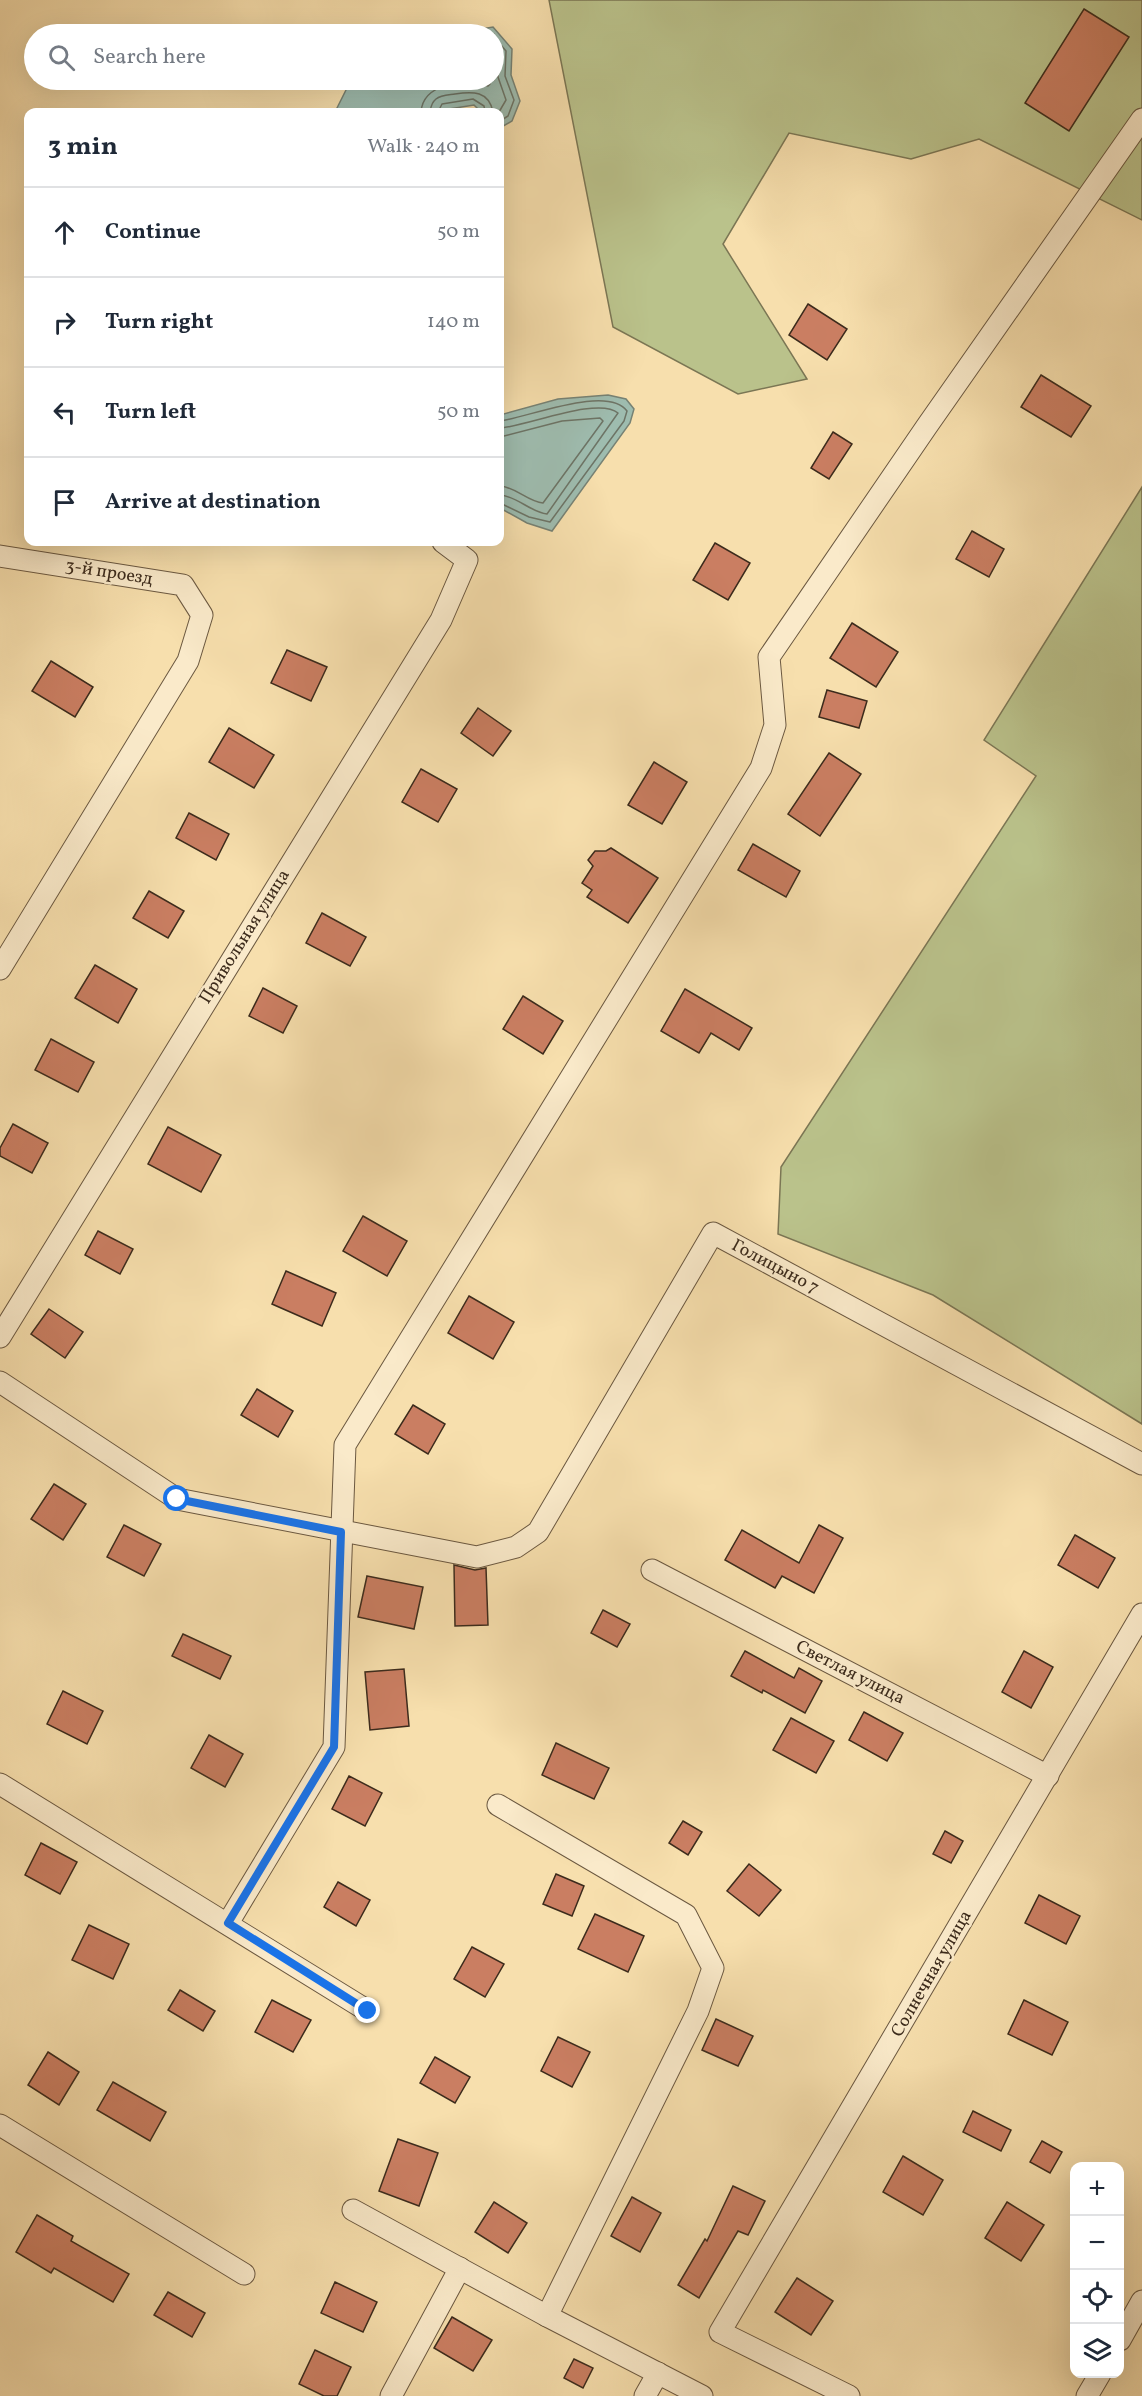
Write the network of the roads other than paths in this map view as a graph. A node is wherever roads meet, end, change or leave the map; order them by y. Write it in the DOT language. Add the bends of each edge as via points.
graph roads {
  1 [pos="1142,119"];
  2 [pos="448,546"];
  3 [pos="0,556"];
  4 [pos="0,969"];
  5 [pos="0,1337"];
  6 [pos="0,1382"];
  7 [pos="1142,1464"];
  8 [pos="341,1532"];
  9 [pos="652,1570"];
  10 [pos="1142,1614"];
  11 [pos="1048,1776"];
  12 [pos="0,1784"];
  13 [pos="498,1805"];
  14 [pos="228,1923"];
  15 [pos="368,2011"];
  16 [pos="0,2125"];
  17 [pos="353,2210"];
  18 [pos="460,2268"];
  19 [pos="244,2274"];
  20 [pos="1142,2301"];
  21 [pos="547,2316"];
  22 [pos="1124,2332"];
  23 [pos="658,2373"];
  24 [pos="1097,2378"];
  25 [pos="391,2396"];
  26 [pos="645,2396"];
  27 [pos="702,2396"];
  28 [pos="849,2396"];
  29 [pos="1087,2396"];
  1 -- 8 [label="street" via="769,657 775,725 761,768 345,1445"];
  2 -- 5 [label="street, Привольная улица" via="467,561 441,620"];
  3 -- 4 [label="street, 3-й проезд" via="183,585 202,615 188,661"];
  6 -- 8 [label="street" via="177,1499"];
  7 -- 8 [label="street, Голицыно 7" via="713,1233 538,1532 516,1547 477,1557"];
  8 -- 14 [label="street" via="334,1747"];
  9 -- 11 [label="street, Светлая улица"];
  10 -- 11 [label="street, Солнечная улица"];
  11 -- 28 [label="street, Солнечная улица" via="720,2332"];
  12 -- 14 [label="street"];
  13 -- 21 [label="street" via="686,1915 713,1968 698,2012"];
  14 -- 15 [label="street"];
  16 -- 19 [label="street"];
  17 -- 18 [label="street"];
  18 -- 21 [label="street"];
  18 -- 25 [label="street"];
  20 -- 22 [label="street"];
  21 -- 23 [label="street"];
  23 -- 26 [label="street"];
  23 -- 27 [label="street"];
  24 -- 29 [label="street"];
}
